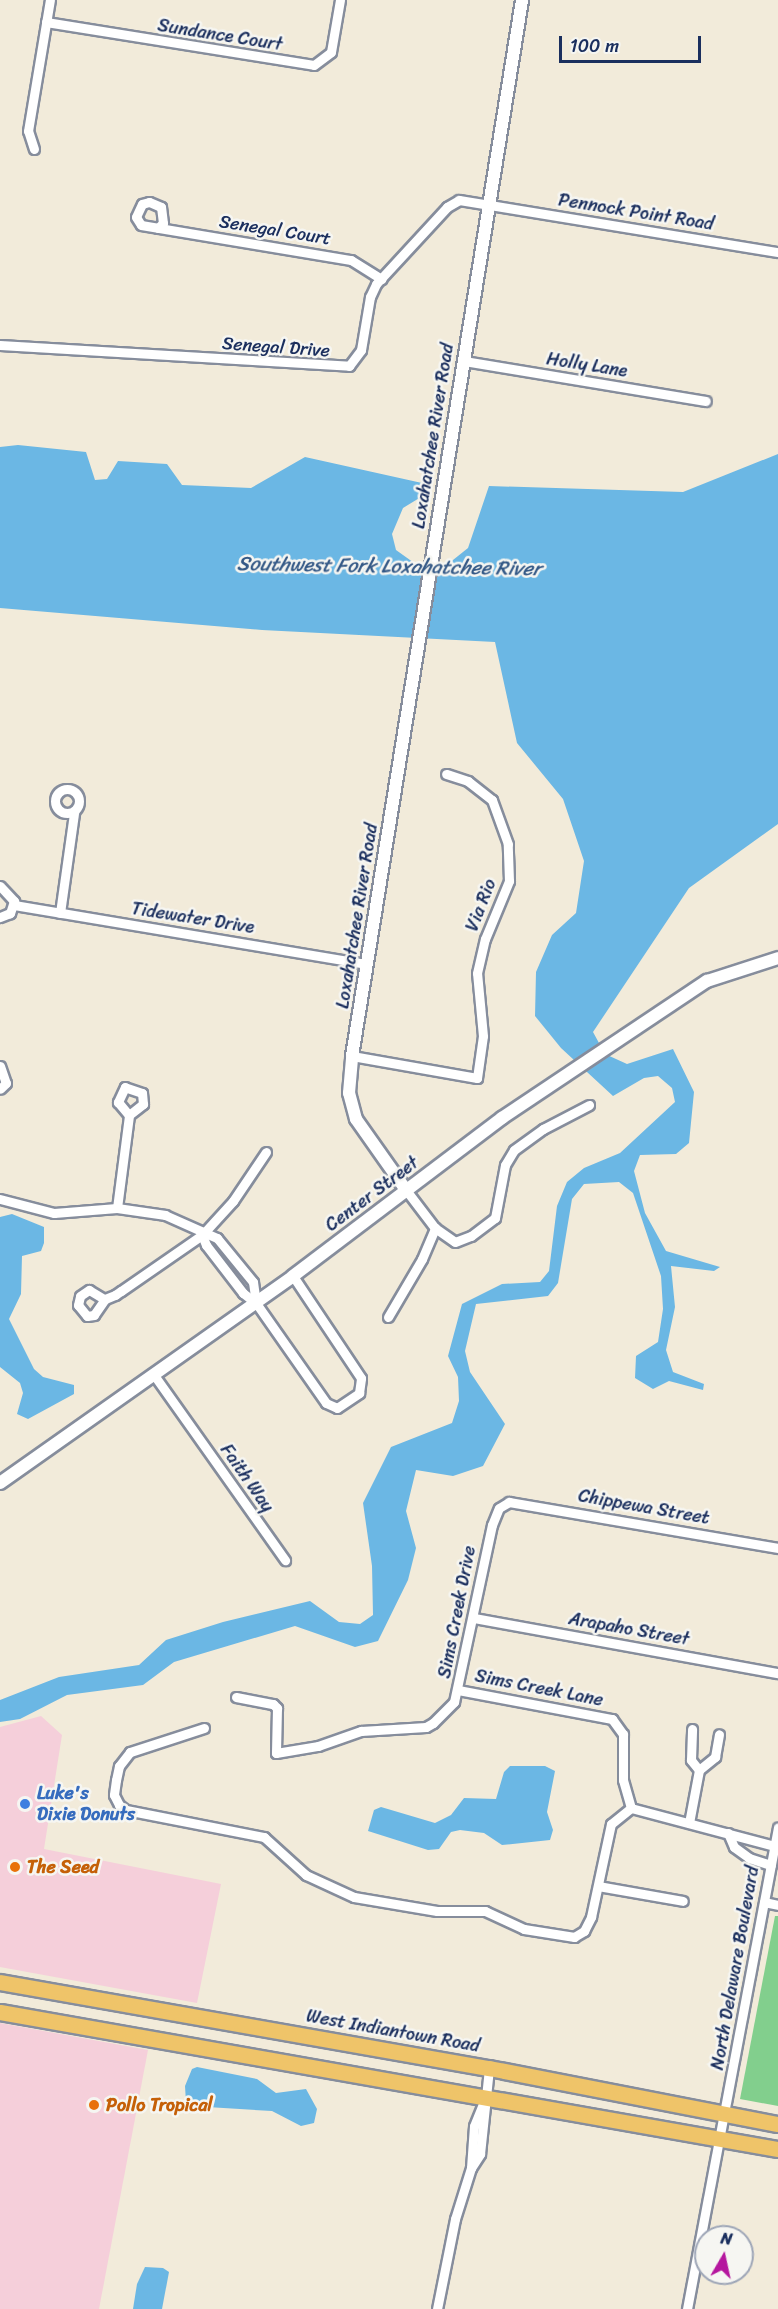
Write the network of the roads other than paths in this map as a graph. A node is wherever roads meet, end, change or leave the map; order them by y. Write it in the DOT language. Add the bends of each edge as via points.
graph roads {
  1 [pos="50,0"];
  2 [pos="340,0"];
  3 [pos="522,0"];
  4 [pos="46,22"];
  5 [pos="34,149"];
  6 [pos="489,204"];
  7 [pos="158,228"];
  8 [pos="778,252"];
  9 [pos="381,279"];
  10 [pos="0,345"];
  11 [pos="464,361"];
  12 [pos="705,400"];
  13 [pos="446,774"];
  14 [pos="74,813"];
  15 [pos="0,886"];
  16 [pos="14,905"];
  17 [pos="60,913"];
  18 [pos="0,917"];
  19 [pos="778,958"];
  20 [pos="367,964"];
  21 [pos="352,1056"];
  22 [pos="0,1066"];
  23 [pos="0,1089"];
  24 [pos="589,1105"];
  25 [pos="129,1115"];
  26 [pos="266,1152"];
  27 [pos="406,1190"];
  28 [pos="0,1199"];
  29 [pos="117,1208"];
  30 [pos="435,1228"];
  31 [pos="202,1235"];
  32 [pos="293,1276"];
  33 [pos="105,1299"];
  34 [pos="256,1303"];
  35 [pos="388,1317"];
  36 [pos="154,1375"];
  37 [pos="0,1483"];
  38 [pos="504,1505"];
  39 [pos="778,1548"];
  40 [pos="285,1560"];
  41 [pos="474,1618"];
  42 [pos="778,1673"];
  43 [pos="458,1690"];
  44 [pos="236,1697"];
  45 [pos="204,1728"];
  46 [pos="692,1729"];
  47 [pos="719,1734"];
  48 [pos="699,1770"];
  49 [pos="631,1808"];
  50 [pos="689,1822"];
  51 [pos="778,1828"];
  52 [pos="728,1833"];
  53 [pos="775,1846"];
  54 [pos="771,1865"];
  55 [pos="598,1886"];
  56 [pos="683,1901"];
  57 [pos="764,1902"];
  58 [pos="778,1905"];
  59 [pos="0,1982"];
  60 [pos="0,2012"];
  61 [pos="489,2068"];
  62 [pos="486,2096"];
  63 [pos="725,2115"];
  64 [pos="778,2124"];
  65 [pos="720,2139"];
  66 [pos="778,2149"];
  67 [pos="437,2309"];
  68 [pos="687,2309"];
  1 -- 4 [label="street"];
  2 -- 4 [label="street, Sundance Court" via="331,52 315,65"];
  3 -- 6 [label="street, Loxahatchee River Road"];
  4 -- 5 [label="street" via="28,131"];
  6 -- 8 [label="street, Pennock Point Road"];
  6 -- 9 [label="street, Senegal Drive" via="465,200 452,203"];
  6 -- 11 [label="street, Loxahatchee River Road"];
  7 -- 9 [label="street, Senegal Court" via="351,260"];
  9 -- 10 [label="street, Senegal Drive" via="370,297 359,356 342,368"];
  11 -- 12 [label="street, Holly Lane"];
  11 -- 20 [label="street, Loxahatchee River Road"];
  13 -- 21 [label="street, Via Rio" via="468,781 492,800 508,844 509,881 484,939 477,973 483,1036 477,1078"];
  14 -- 17 [label="street"];
  15 -- 16 [label="street" via="11,894"];
  16 -- 17 [label="street, Tidewater Drive"];
  16 -- 18 [label="street"];
  17 -- 20 [label="street, Tidewater Drive"];
  19 -- 27 [label="street, Center Street" via="707,981 502,1118"];
  20 -- 21 [label="street, Loxahatchee River Road"];
  21 -- 27 [label="street, Loxahatchee River Road" via="349,1093 356,1119"];
  22 -- 23 [label="street" via="6,1083"];
  24 -- 30 [label="street" via="543,1129 514,1150 505,1165 495,1218 471,1236 455,1242"];
  25 -- 29 [label="street"];
  26 -- 31 [label="street" via="233,1201"];
  27 -- 30 [label="street"];
  27 -- 32 [label="street, Center Street"];
  28 -- 29 [label="street" via="54,1213"];
  29 -- 31 [label="street" via="165,1215"];
  30 -- 35 [label="street"];
  31 -- 33 [label="street"];
  31 -- 34 [label="street" via="243,1293"];
  31 -- 34 [label="street" via="217,1238 239,1262 253,1282"];
  32 -- 34 [label="street, Center Street"];
  32 -- 34 [label="street" via="361,1378 359,1393 350,1402 338,1407 326,1403"];
  34 -- 36 [label="street, Center Street"];
  36 -- 37 [label="street, Center Street"];
  36 -- 40 [label="street, Faith Way"];
  38 -- 39 [label="street, Chippewa Street" via="518,1502"];
  38 -- 41 [label="street, Sims Creek Drive" via="492,1525"];
  41 -- 42 [label="street, Arapaho Street"];
  41 -- 43 [label="street, Sims Creek Drive"];
  43 -- 44 [label="street, Sims Creek Drive" via="448,1709 426,1727 361,1731 308,1749 276,1753 277,1708"];
  43 -- 49 [label="street, Sims Creek Lane" via="612,1719 623,1734 623,1780"];
  45 -- 55 [label="street" via="130,1752 116,1779 114,1795 118,1805 126,1810 264,1837 306,1875 346,1895 437,1911 485,1911 524,1929 566,1936 584,1931"];
  46 -- 48 [label="street" via="691,1760"];
  47 -- 48 [label="street" via="715,1757"];
  48 -- 50 [label="street"];
  49 -- 50 [label="street"];
  49 -- 55 [label="street" via="611,1824"];
  50 -- 52 [label="street"];
  51 -- 53 [label="street, North Delaware Boulevard"];
  52 -- 53 [label="street"];
  52 -- 54 [label="street" via="734,1847 748,1858"];
  53 -- 54 [label="street, North Delaware Boulevard"];
  54 -- 57 [label="street, North Delaware Boulevard"];
  55 -- 56 [label="street"];
  57 -- 58 [label="street"];
  57 -- 63 [label="street, North Delaware Boulevard"];
  59 -- 61 [label="main road, West Indiantown Road"];
  60 -- 62 [label="main road"];
  61 -- 62 [label="street"];
  61 -- 63 [label="main road, West Indiantown Road"];
  62 -- 65 [label="main road"];
  62 -- 67 [label="street" via="474,2126 471,2168 454,2219"];
  63 -- 64 [label="main road, West Indiantown Road"];
  63 -- 65 [label="street, North Delaware Boulevard"];
  65 -- 66 [label="main road"];
  65 -- 68 [label="street, North Delaware Boulevard"];
}
